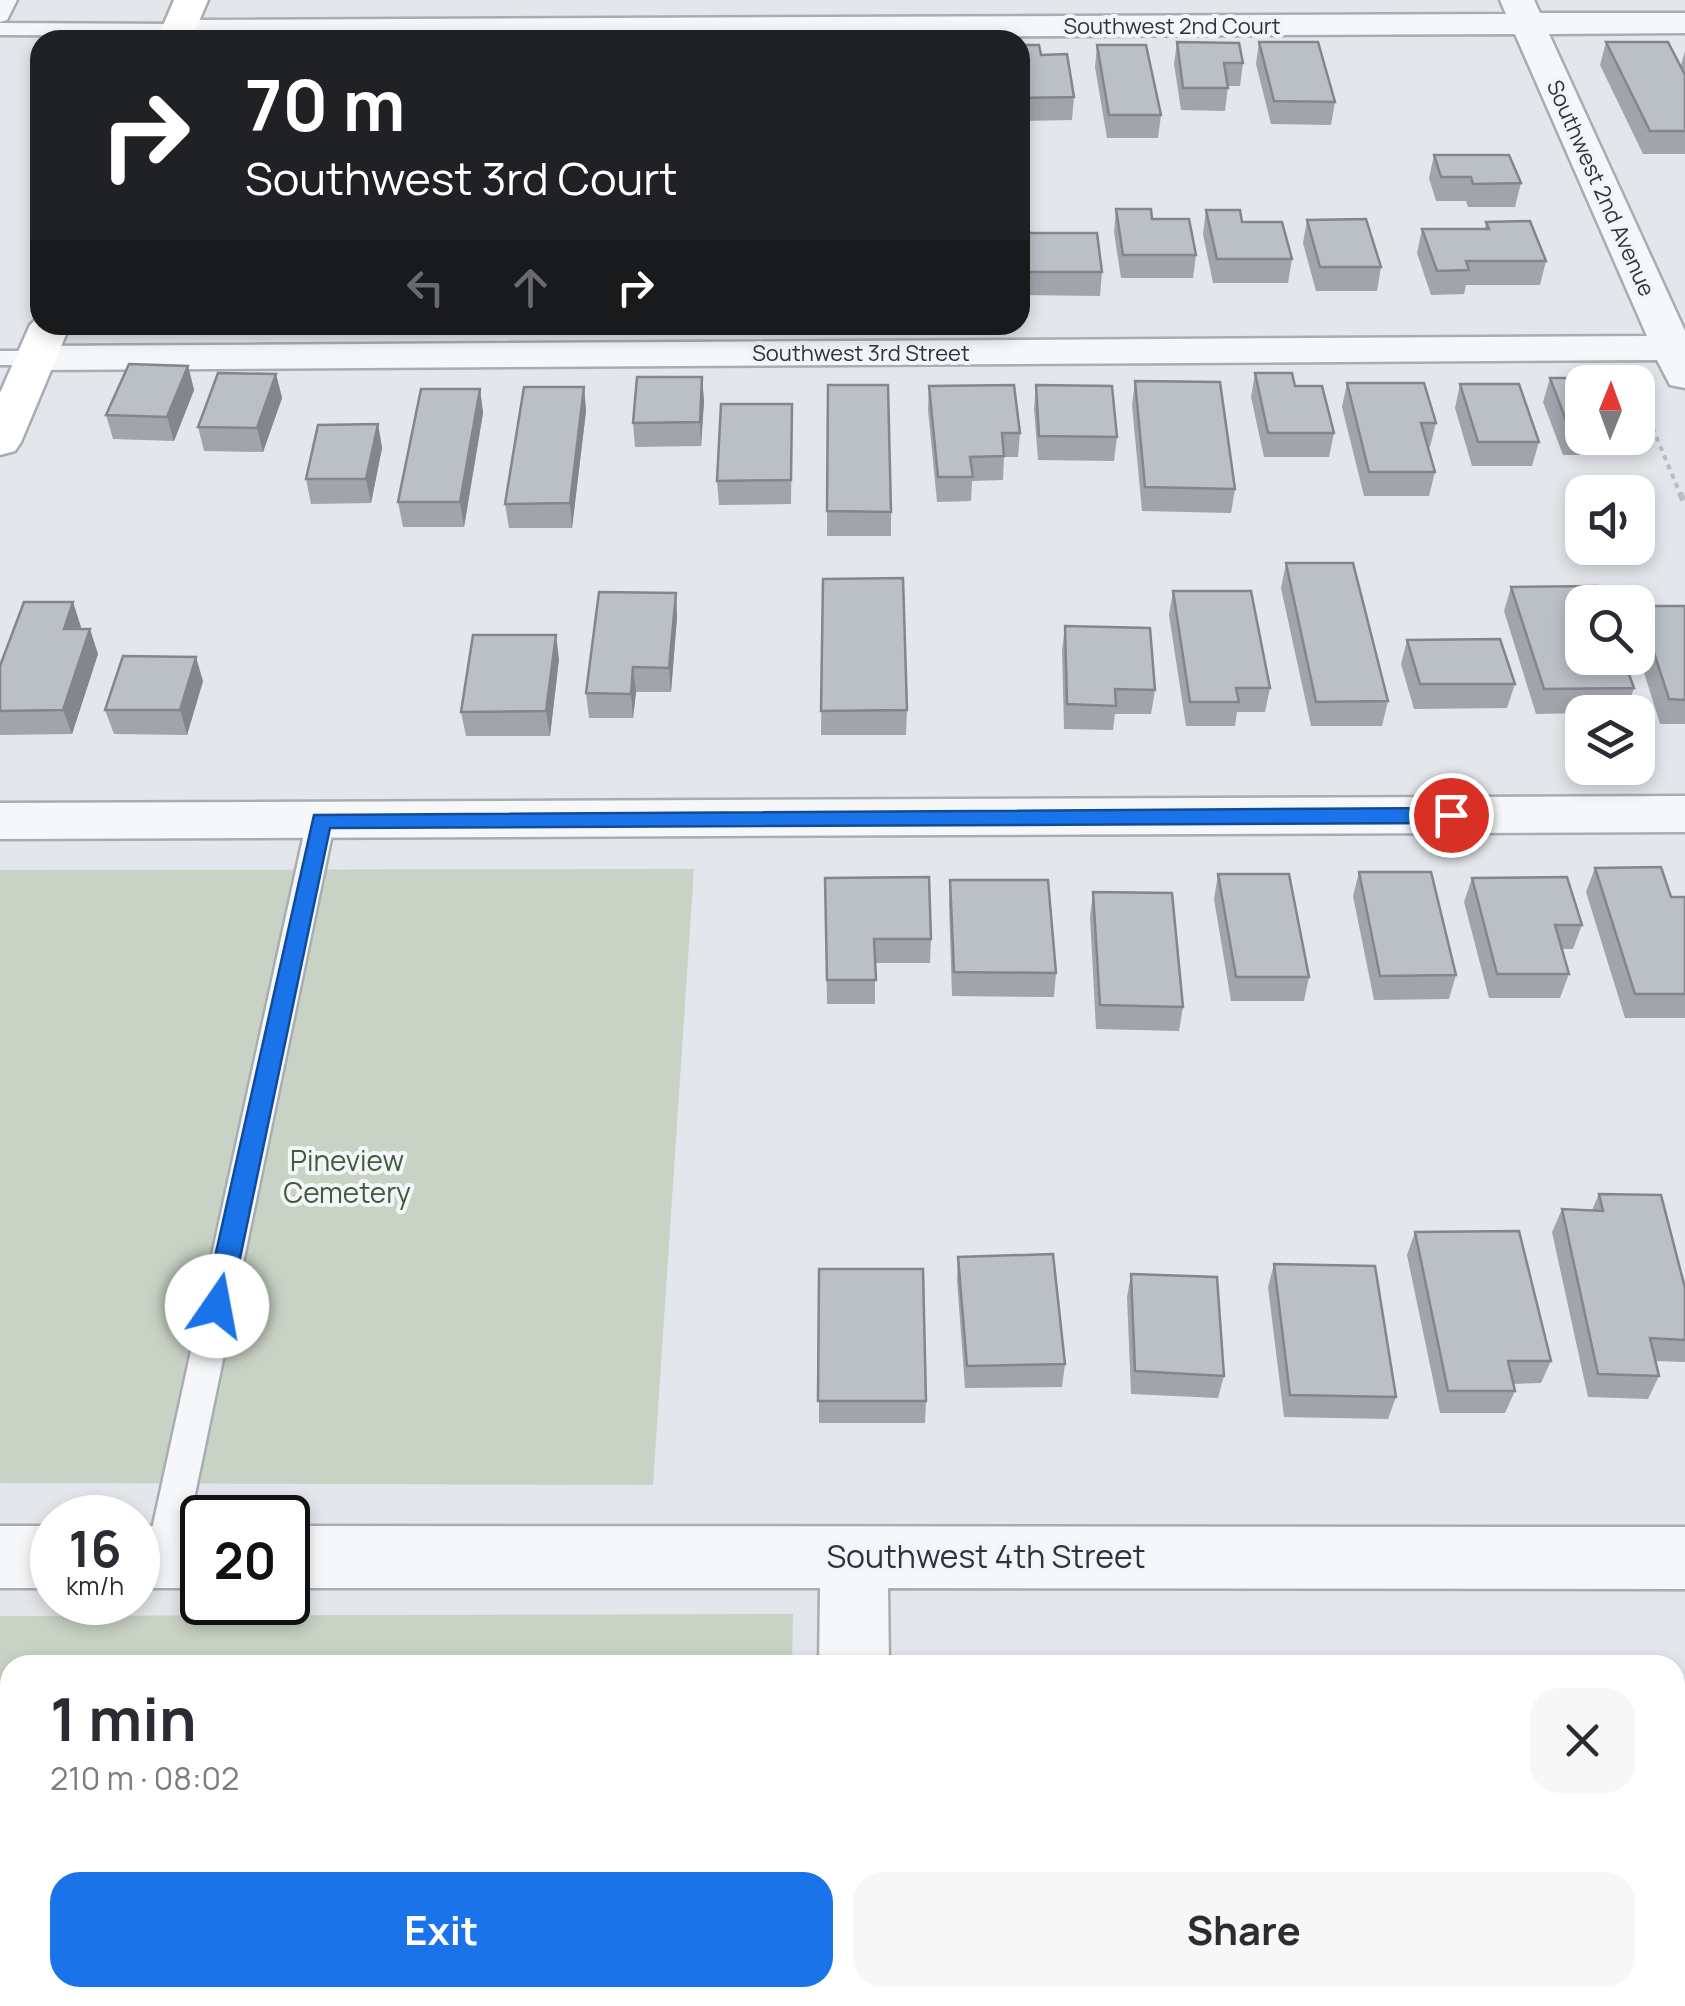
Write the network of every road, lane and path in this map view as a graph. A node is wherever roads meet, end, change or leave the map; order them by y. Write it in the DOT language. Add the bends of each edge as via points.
graph roads {
  1 [pos="8,0"];
  2 [pos="1522,12"];
  3 [pos="0,16"];
  4 [pos="182,23"];
  5 [pos="1685,23"];
  6 [pos="0,29"];
  7 [pos="29,347"];
  8 [pos="1681,357"];
  9 [pos="1655,431"];
  10 [pos="0,442"];
  11 [pos="1685,504"];
  12 [pos="1685,814"];
  13 [pos="321,820"];
  14 [pos="0,821"];
  15 [pos="0,1557"];
  16 [pos="30,1557"];
  17 [pos="168,1557"];
  18 [pos="310,1557"];
  19 [pos="854,1557"];
  20 [pos="1685,1558"];
  21 [pos="854,1655"];
  1 -- 3 [label="lane"];
  2 -- 4 [label="street, Southwest 2nd Court"];
  2 -- 5 [label="street, Southwest 2nd Court"];
  2 -- 8 [label="street, Southwest 2nd Avenue"];
  4 -- 6 [label="lane"];
  7 -- 8 [label="street, Southwest 3rd Street"];
  7 -- 10 [label="street"];
  9 -- 11 [label="path"];
  12 -- 13 [label="street"];
  13 -- 14 [label="street"];
  13 -- 17 [label="lane"];
  15 -- 16 [label="street"];
  18 -- 19 [label="street, Southwest 4th Street"];
  19 -- 20 [label="street, Southwest 4th Street"];
  19 -- 21 [label="street"];
}
